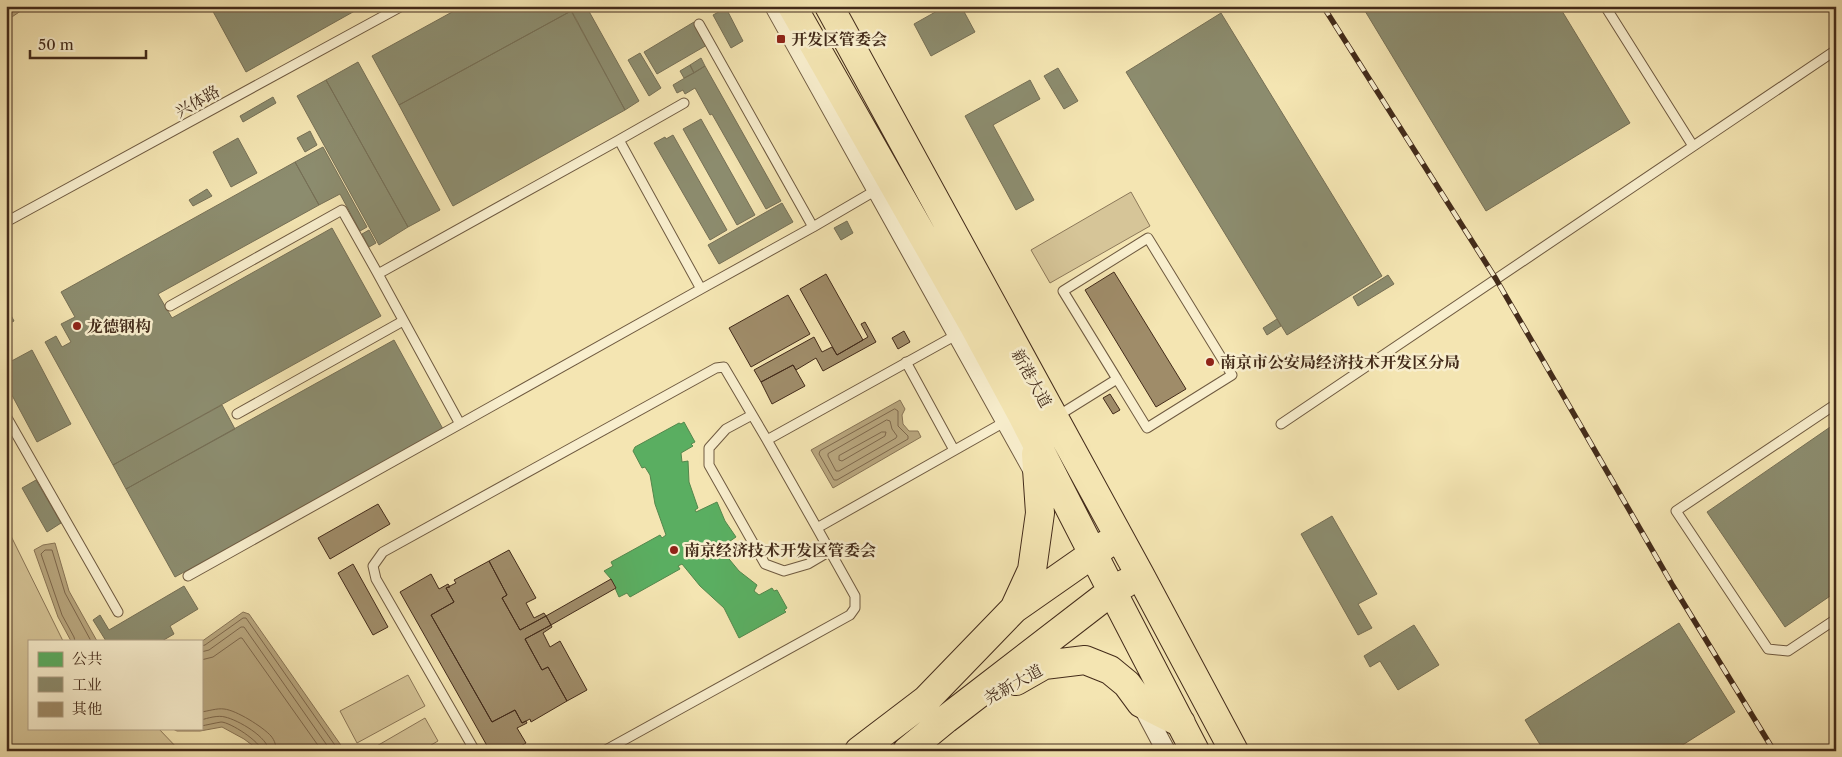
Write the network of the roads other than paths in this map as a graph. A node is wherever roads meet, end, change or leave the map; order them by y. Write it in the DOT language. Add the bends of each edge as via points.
graph roads {
  1 [pos="402,6"];
  2 [pos="774,6"];
  3 [pos="792,6"];
  4 [pos="829,6"];
  5 [pos="1605,6"];
  6 [pos="699,24"];
  7 [pos="1836,50"];
  8 [pos="684,103"];
  9 [pos="618,140"];
  10 [pos="1693,146"];
  11 [pos="884,185"];
  12 [pos="6,222"];
  13 [pos="813,227"];
  14 [pos="378,274"];
  15 [pos="701,289"];
  16 [pos="170,306"];
  17 [pos="403,321"];
  18 [pos="965,330"];
  19 [pos="906,362"];
  20 [pos="1117,379"];
  21 [pos="1836,404"];
  22 [pos="237,414"];
  23 [pos="752,414"];
  24 [pos="6,416"];
  25 [pos="1013,418"];
  26 [pos="1054,418"];
  27 [pos="460,424"];
  28 [pos="1281,424"];
  29 [pos="767,440"];
  30 [pos="1036,443"];
  31 [pos="954,450"];
  32 [pos="1038,481"];
  33 [pos="818,528"];
  34 [pos="1119,536"];
  35 [pos="830,551"];
  36 [pos="1092,553"];
  37 [pos="1140,575"];
  38 [pos="188,576"];
  39 [pos="1112,592"];
  40 [pos="1014,609"];
  41 [pos="118,612"];
  42 [pos="1836,619"];
  43 [pos="1141,703"];
  44 [pos="946,718"];
  45 [pos="1181,723"];
  46 [pos="474,751"];
  47 [pos="604,751"];
  48 [pos="859,751"];
  49 [pos="907,751"];
  50 [pos="1166,751"];
  51 [pos="1195,751"];
  52 [pos="1234,751"];
  1 -- 12 [label="lane, 兴体路"];
  2 -- 11 [label="street"];
  3 -- 11 [label="main road, 新港大道"];
  4 -- 26 [label="main road, 新港大道"];
  5 -- 10 [label="lane"];
  6 -- 13 [label="lane"];
  7 -- 10 [label="lane"];
  8 -- 9 [label="lane"];
  9 -- 14 [label="lane"];
  9 -- 15 [label="lane"];
  10 -- 28 [label="lane"];
  11 -- 13 [label="lane"];
  11 -- 18 [label="main road, 新港大道"];
  13 -- 15 [label="lane"];
  14 -- 16 [label="lane" via="342,210"];
  14 -- 17 [label="lane"];
  15 -- 27 [label="lane"];
  17 -- 22 [label="lane"];
  17 -- 27 [label="lane"];
  18 -- 19 [label="lane"];
  18 -- 25 [label="main road, 新港大道"];
  19 -- 29 [label="lane"];
  19 -- 31 [label="lane"];
  20 -- 20 [label="lane" via="1147,428 1232,375 1148,238 1063,291"];
  20 -- 26 [label="lane"];
  21 -- 42 [label="lane" via="1676,511 1768,649 1788,651"];
  23 -- 29 [label="lane"];
  23 -- 35 [label="lane" via="726,429 710,448 710,465 765,564 784,571 808,564"];
  23 -- 46 [label="lane" via="724,367 716,368 383,552 373,566 376,579"];
  24 -- 41 [label="lane"];
  25 -- 30 [label="main road, 新港大道"];
  25 -- 31 [label="lane"];
  25 -- 32 [label="street"];
  26 -- 34 [label="main road, 新港大道"];
  27 -- 38 [label="lane"];
  29 -- 33 [label="lane"];
  30 -- 32 [label="main road"];
  30 -- 36 [label="main road, 新港大道"];
  31 -- 33 [label="lane"];
  32 -- 40 [label="main road" via="1040,513 1032,570"];
  33 -- 35 [label="lane"];
  34 -- 36 [label="main road"];
  34 -- 37 [label="main road, 新港大道"];
  35 -- 47 [label="lane" via="855,596 855,608 850,614"];
  36 -- 39 [label="main road, 新港大道"];
  36 -- 40 [label="main road"];
  37 -- 39 [label="main road, 尧新大道"];
  37 -- 52 [label="main road, 新港大道"];
  39 -- 44 [label="main road, 尧新大道"];
  39 -- 45 [label="main road, 新港大道"];
  40 -- 48 [label="main road" via="926,700"];
  43 -- 44 [label="main road, 尧新大道" via="1127,684 1110,670 1085,660 1044,665"];
  43 -- 45 [label="main road, 尧新大道"];
  43 -- 50 [label="street"];
  44 -- 49 [label="main road, 尧新大道"];
  45 -- 51 [label="main road, 新港大道"];
}
